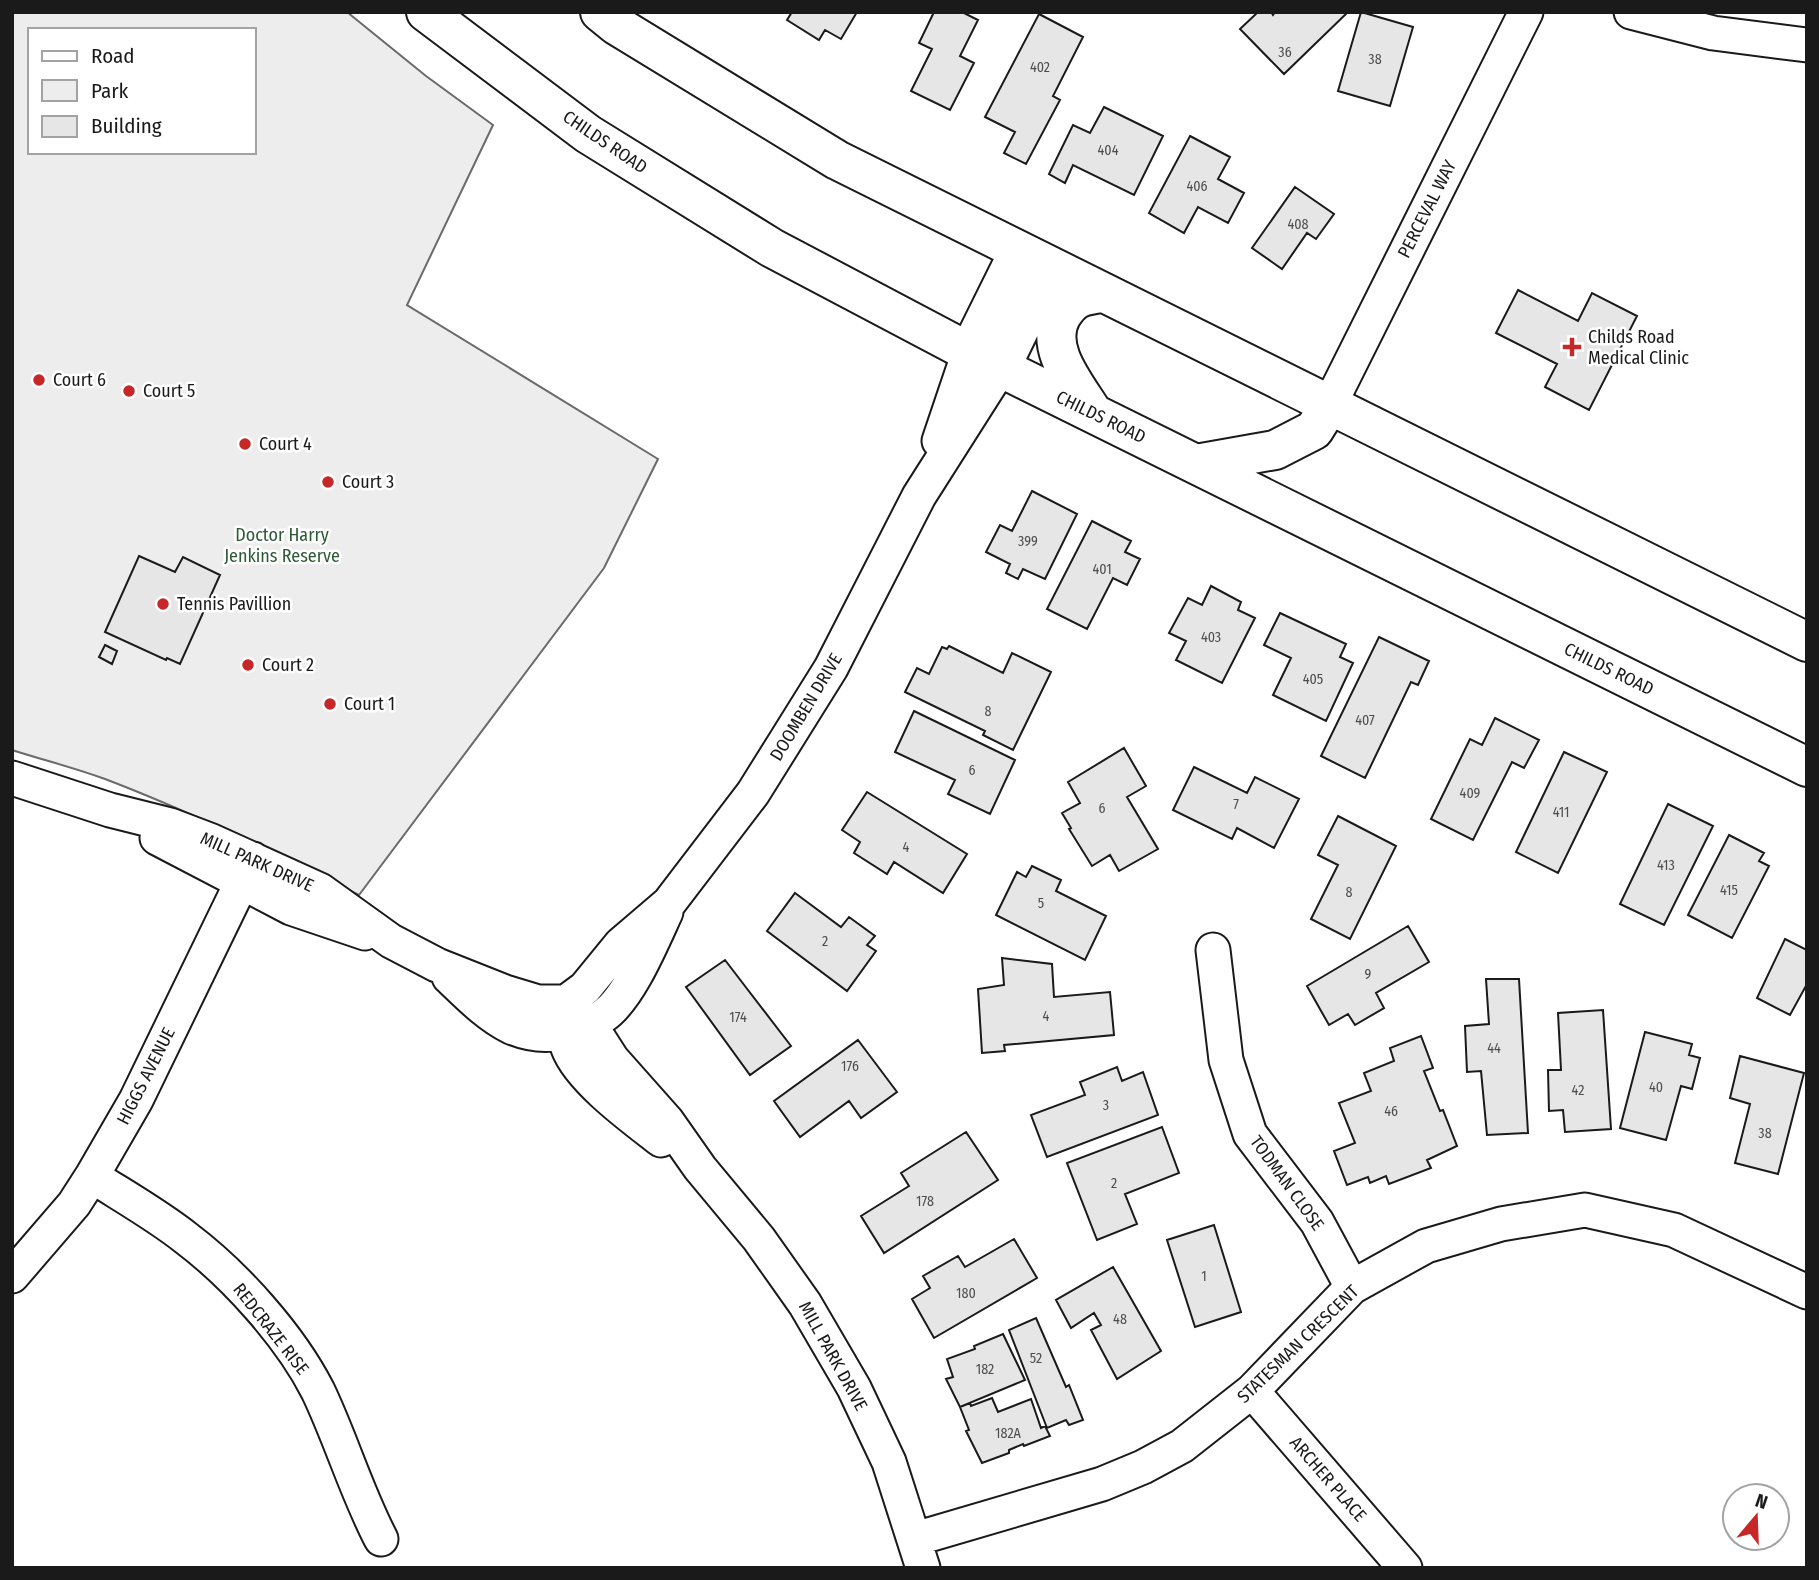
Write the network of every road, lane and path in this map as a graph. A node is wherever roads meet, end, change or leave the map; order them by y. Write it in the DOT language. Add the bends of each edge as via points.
graph roads {
  1 [pos="426,12"];
  2 [pos="600,12"];
  3 [pos="1526,12"];
  4 [pos="1631,12"];
  5 [pos="1807,45"];
  6 [pos="1034,259"];
  7 [pos="1102,293"];
  8 [pos="985,360"];
  9 [pos="1329,406"];
  10 [pos="1093,413"];
  11 [pos="1196,464"];
  12 [pos="1807,642"];
  13 [pos="1807,767"];
  14 [pos="12,778"];
  15 [pos="247,871"];
  16 [pos="1213,950"];
  17 [pos="574,1019"];
  18 [pos="92,1176"];
  19 [pos="12,1276"];
  20 [pos="1352,1287"];
  21 [pos="1807,1292"];
  22 [pos="1252,1391"];
  23 [pos="381,1539"];
  24 [pos="919,1553"];
  25 [pos="1405,1568"];
  1 -- 8 [label="main road, CHILDS ROAD" via="600,141 772,248"];
  2 -- 6 [label="main road" via="837,160"];
  3 -- 9 [label="street, PERCEVAL WAY"];
  4 -- 5 [label="street" via="1713,33"];
  6 -- 7 [label="main road"];
  6 -- 8 [label="main road"];
  7 -- 9 [label="main road"];
  7 -- 10 [label="main road" via="1070,302 1059,320 1055,343"];
  8 -- 10 [label="main road, CHILDS ROAD"];
  8 -- 17 [label="street, DOOMBEN DRIVE" via="831,668 797,723 753,793 669,903 621,944 593,979"];
  9 -- 11 [label="main road" via="1314,430 1275,450"];
  9 -- 12 [label="main road"];
  10 -- 11 [label="main road, CHILDS ROAD"];
  11 -- 13 [label="main road, CHILDS ROAD"];
  14 -- 15 [label="street, MILL PARK DRIVE" via="170,825"];
  15 -- 17 [label="street, MILL PARK DRIVE" via="320,890 391,941 437,965"];
  15 -- 18 [label="street, HIGGS AVENUE" via="136,1100"];
  16 -- 20 [label="street, TODMAN CLOSE" via="1226,1060 1250,1135 1317,1222"];
  17 -- 24 [label="street, MILL PARK DRIVE" via="568,1049 582,1070 605,1095 700,1168 805,1304 854,1388 889,1462"];
  18 -- 19 [label="street, HIGGS AVENUE"];
  18 -- 23 [label="street, REDCRAZE RISE" via="206,1254 286,1342 316,1389"];
  20 -- 21 [label="street, STATESMAN CRESCENT" via="1426,1246 1501,1224 1585,1210 1674,1230"];
  20 -- 22 [label="street, STATESMAN CRESCENT"];
  22 -- 24 [label="street, STATESMAN CRESCENT" via="1182,1446 1143,1467"];
  22 -- 25 [label="street, ARCHER PLACE"];
}
